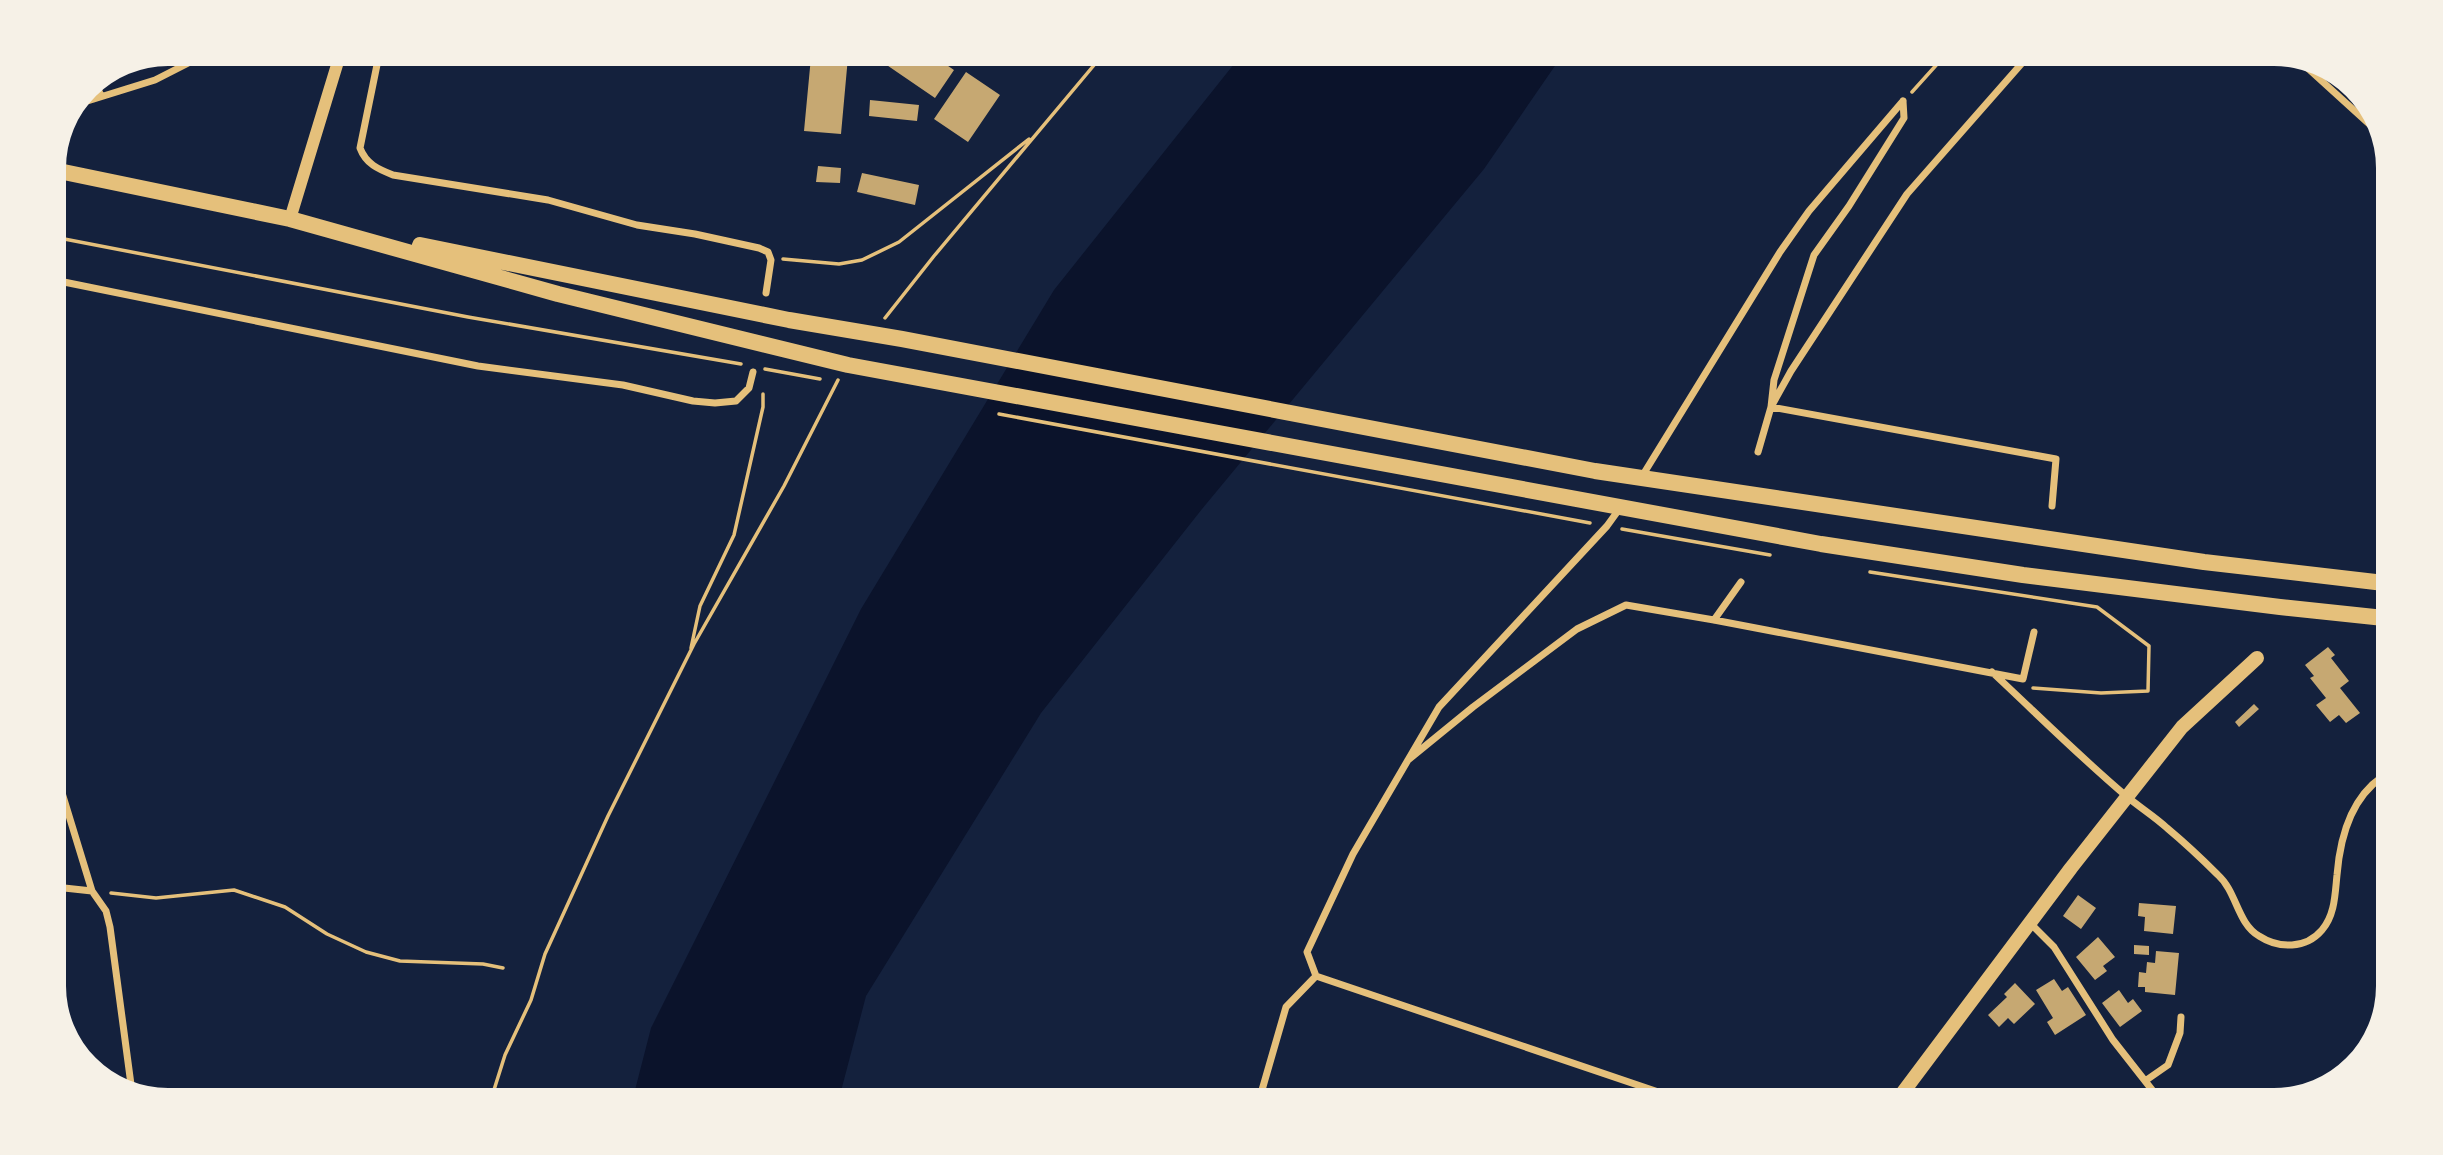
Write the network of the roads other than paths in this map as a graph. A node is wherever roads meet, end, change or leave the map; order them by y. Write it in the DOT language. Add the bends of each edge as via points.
graph roads {
  1 [pos="180,67"];
  2 [pos="336,67"];
  3 [pos="377,67"];
  4 [pos="2019,67"];
  5 [pos="2315,75"];
  6 [pos="100,93"];
  7 [pos="102,96"];
  8 [pos="95,98"];
  9 [pos="2363,119"];
  10 [pos="67,173"];
  11 [pos="290,219"];
  12 [pos="67,283"];
  13 [pos="766,293"];
  14 [pos="756,370"];
  15 [pos="1771,407"];
  16 [pos="1758,452"];
  17 [pos="1641,478"];
  18 [pos="2052,506"];
  19 [pos="1620,508"];
  20 [pos="1741,582"];
  21 [pos="2376,582"];
  22 [pos="2376,617"];
  23 [pos="1714,620"];
  24 [pos="2034,632"];
  25 [pos="2257,658"];
  26 [pos="1992,671"];
  27 [pos="1408,760"];
  28 [pos="2376,783"];
  29 [pos="2126,796"];
  30 [pos="67,809"];
  31 [pos="67,888"];
  32 [pos="92,891"];
  33 [pos="2030,923"];
  34 [pos="1316,976"];
  35 [pos="2181,1017"];
  36 [pos="131,1081"];
  37 [pos="2145,1081"];
  38 [pos="1263,1088"];
  39 [pos="1646,1088"];
  40 [pos="1906,1088"];
  41 [pos="2151,1088"];
  1 -- 7 [label="street"];
  2 -- 11 [label="street"];
  3 -- 13 [label="street" via="360,148 378,169 548,200 638,225 759,248 768,252 771,260"];
  4 -- 15 [label="street" via="1907,194"];
  5 -- 9 [label="street"];
  6 -- 7 [label="street"];
  7 -- 8 [label="street"];
  10 -- 11 [label="highway"];
  11 -- 17 [label="highway" via="789,320"];
  11 -- 19 [label="highway" via="558,294 848,365"];
  12 -- 14 [label="street" via="478,366 624,385 693,401 736,401 749,388"];
  15 -- 16 [label="street"];
  15 -- 17 [label="street" via="1774,380 1814,255 1904,118 1903,101 1780,251"];
  15 -- 18 [label="street" via="2056,459"];
  17 -- 21 [label="highway" via="2204,562"];
  19 -- 22 [label="highway" via="2010,573"];
  19 -- 27 [label="street" via="1439,707"];
  20 -- 23 [label="street"];
  23 -- 26 [label="street"];
  23 -- 27 [label="street" via="1626,606 1577,629"];
  24 -- 26 [label="street" via="2023,679"];
  25 -- 29 [label="main road" via="2182,727"];
  26 -- 29 [label="street"];
  27 -- 34 [label="street" via="1353,854 1307,952"];
  28 -- 29 [label="street" via="2354,808 2343,832 2328,921 2311,940 2297,945 2273,943 2253,933 2221,877"];
  29 -- 33 [label="main road"];
  30 -- 32 [label="street"];
  31 -- 32 [label="street"];
  32 -- 36 [label="street" via="106,911 110,927"];
  33 -- 37 [label="street" via="2054,947"];
  33 -- 40 [label="main road"];
  34 -- 38 [label="street" via="1286,1007"];
  34 -- 39 [label="street"];
  35 -- 37 [label="street" via="2168,1065"];
  37 -- 41 [label="street"];
}
